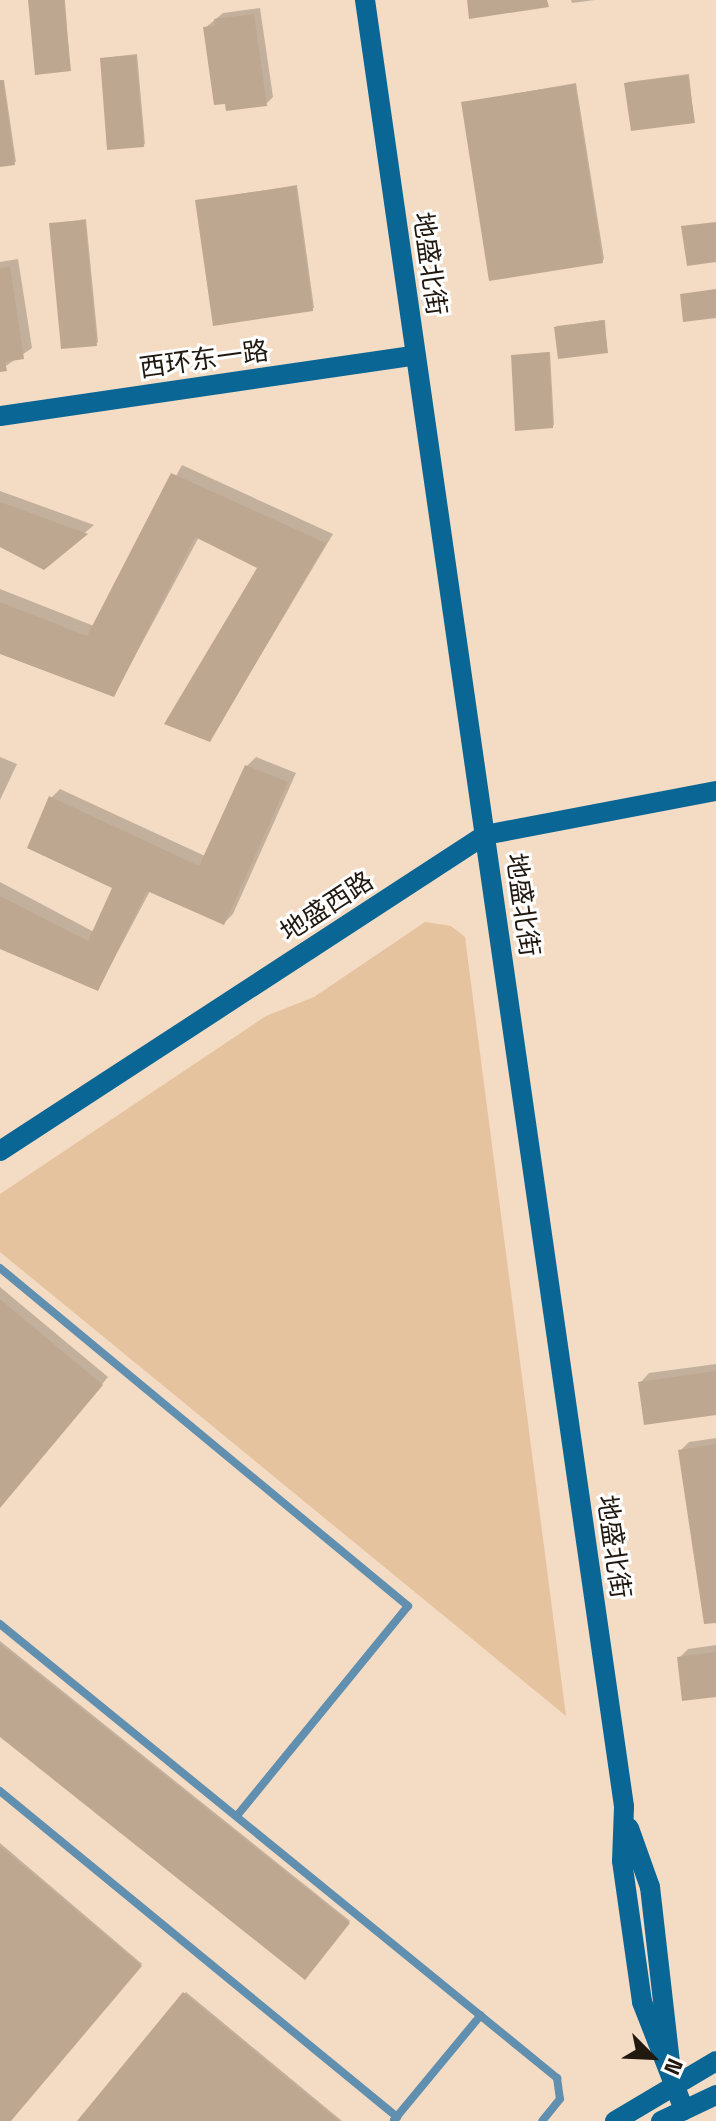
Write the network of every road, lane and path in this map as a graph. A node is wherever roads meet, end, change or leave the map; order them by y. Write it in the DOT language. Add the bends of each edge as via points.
graph roads {
  1 [pos="365,0"];
  2 [pos="416,355"];
  3 [pos="0,416"];
  4 [pos="716,791"];
  5 [pos="485,835"];
  6 [pos="0,1151"];
  7 [pos="0,1268"];
  8 [pos="0,1624"];
  9 [pos="0,1791"];
  10 [pos="237,1816"];
  11 [pos="481,2015"];
  12 [pos="716,2061"];
  13 [pos="672,2087"];
  14 [pos="716,2095"];
  15 [pos="684,2110"];
  16 [pos="396,2119"];
  17 [pos="542,2121"];
  18 [pos="615,2121"];
  19 [pos="661,2121"];
  1 -- 2 [label="street, 地盛北街"];
  2 -- 3 [label="street, 西环东一路"];
  2 -- 5 [label="street, 地盛北街"];
  4 -- 5 [label="street, 地盛西路"];
  5 -- 6 [label="street, 地盛西路"];
  5 -- 13 [label="street, 地盛北街" via="625,1819 650,1887"];
  7 -- 10 [label="lane" via="408,1606"];
  8 -- 10 [label="lane"];
  9 -- 16 [label="lane"];
  10 -- 11 [label="lane"];
  11 -- 16 [label="lane"];
  11 -- 17 [label="lane" via="557,2078 560,2099"];
  12 -- 13 [label="street"];
  13 -- 15 [label="street"];
  13 -- 18 [label="street"];
  14 -- 15 [label="street"];
  15 -- 19 [label="street"];
}
